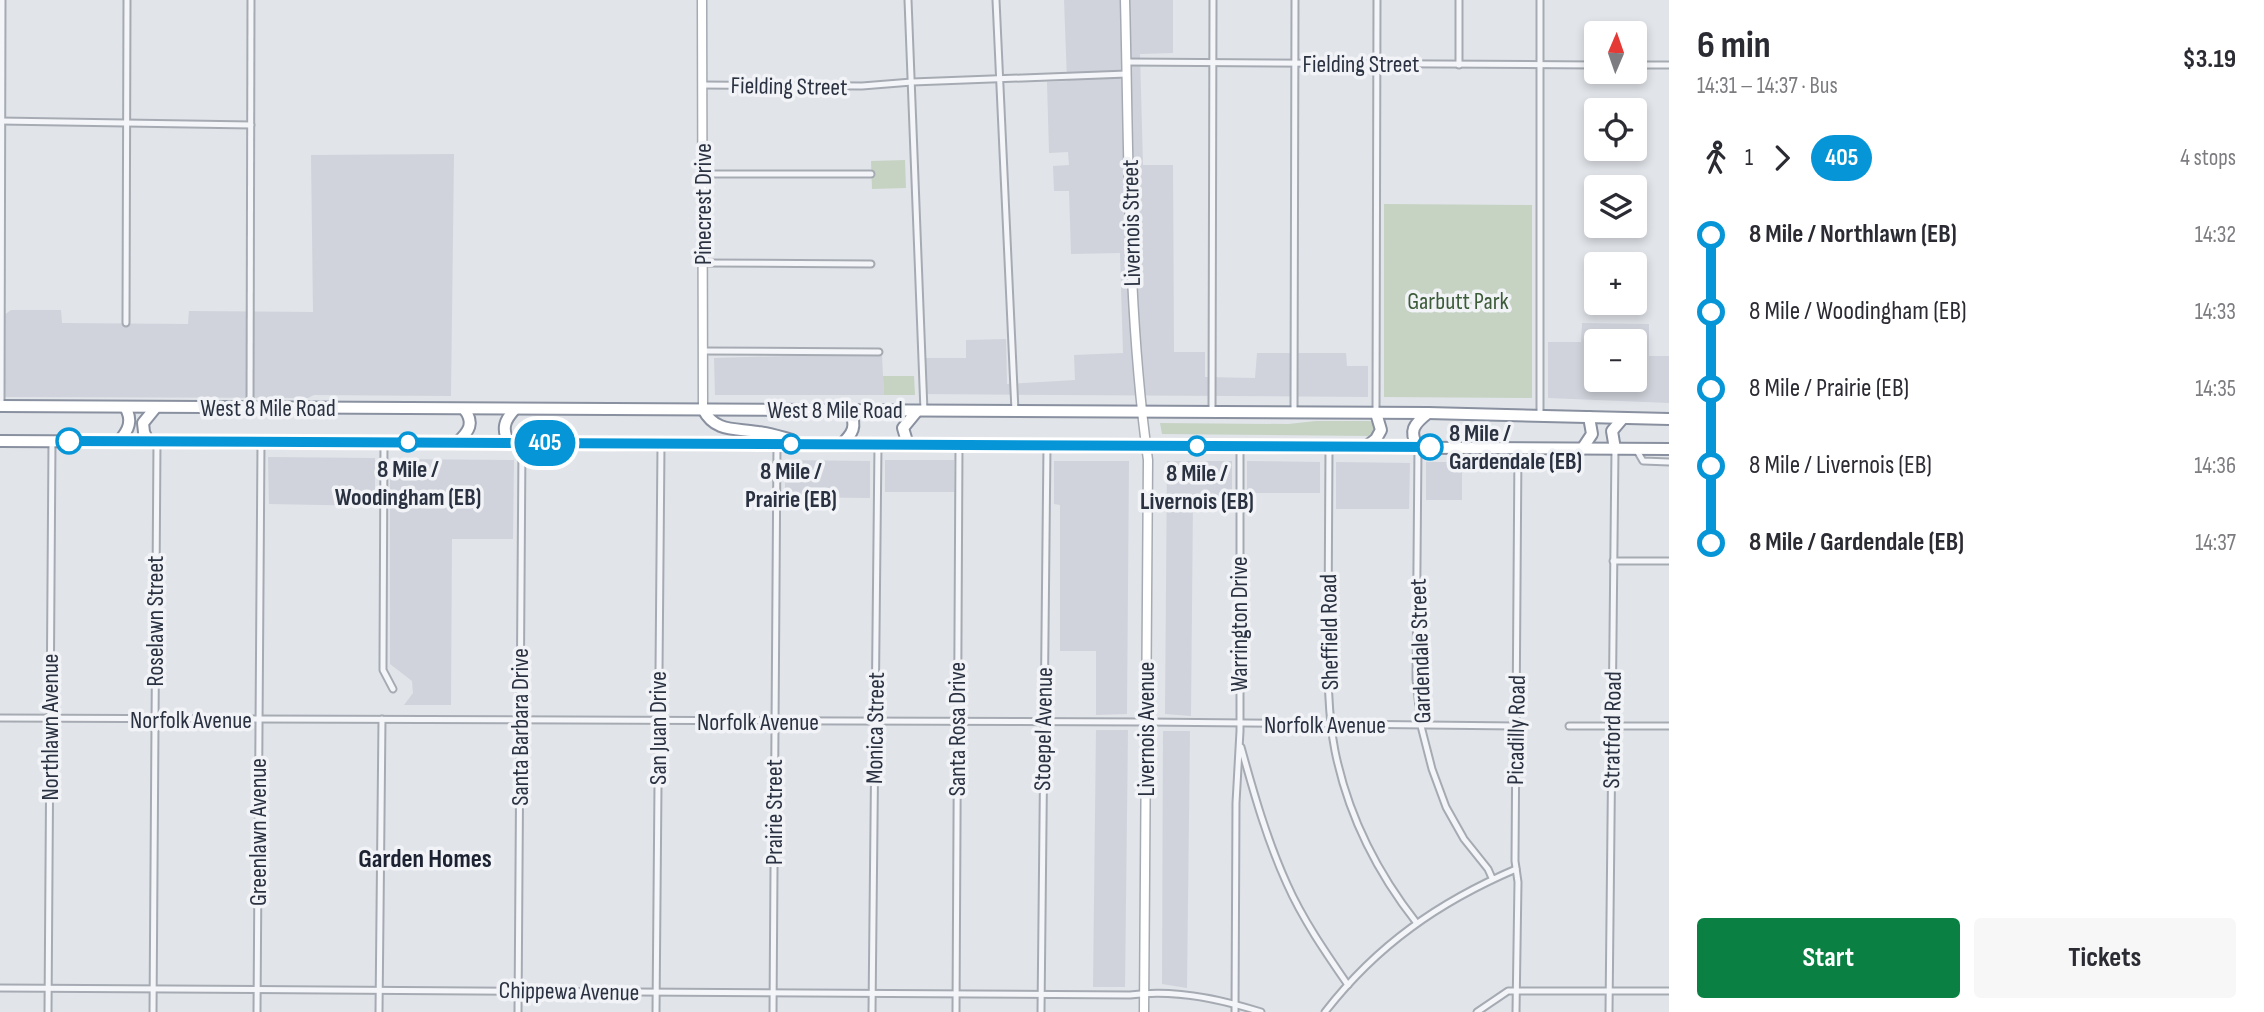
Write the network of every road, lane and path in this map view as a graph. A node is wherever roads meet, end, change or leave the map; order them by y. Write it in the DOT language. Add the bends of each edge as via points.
graph roads {
  1 [pos="2,0"];
  2 [pos="127,0"];
  3 [pos="251,0"];
  4 [pos="702,0"];
  5 [pos="908,0"];
  6 [pos="996,0"];
  7 [pos="1125,0"];
  8 [pos="1213,0"];
  9 [pos="1295,0"];
  10 [pos="1377,0"];
  11 [pos="1459,0"];
  12 [pos="1540,0"];
  13 [pos="1127,62"];
  14 [pos="1213,63"];
  15 [pos="1294,64"];
  16 [pos="1376,64"];
  17 [pos="1459,65"];
  18 [pos="1540,65"];
  19 [pos="1584,65"];
  20 [pos="1647,65"];
  21 [pos="1669,65"];
  22 [pos="1127,74"];
  23 [pos="1000,79"];
  24 [pos="912,82"];
  25 [pos="702,85"];
  26 [pos="1,121"];
  27 [pos="127,123"];
  28 [pos="251,125"];
  29 [pos="703,174"];
  30 [pos="871,174"];
  31 [pos="703,263"];
  32 [pos="871,264"];
  33 [pos="126,323"];
  34 [pos="703,351"];
  35 [pos="879,352"];
  36 [pos="0,406"];
  37 [pos="125,407"];
  38 [pos="156,407"];
  39 [pos="250,407"];
  40 [pos="464,409"];
  41 [pos="515,409"];
  42 [pos="703,409"];
  43 [pos="850,411"];
  44 [pos="921,411"];
  45 [pos="1015,411"];
  46 [pos="1141,412"];
  47 [pos="1212,412"];
  48 [pos="1294,413"];
  49 [pos="1376,413"];
  50 [pos="1428,413"];
  51 [pos="1539,415"];
  52 [pos="1589,417"];
  53 [pos="1623,418"];
  54 [pos="1669,419"];
  55 [pos="0,441"];
  56 [pos="51,441"];
  57 [pos="119,441"];
  58 [pos="153,441"];
  59 [pos="261,442"];
  60 [pos="384,442"];
  61 [pos="458,442"];
  62 [pos="509,443"];
  63 [pos="522,443"];
  64 [pos="661,443"];
  65 [pos="777,444"];
  66 [pos="811,444"];
  67 [pos="841,444"];
  68 [pos="878,445"];
  69 [pos="908,445"];
  70 [pos="959,446"];
  71 [pos="1047,446"];
  72 [pos="1146,446"];
  73 [pos="1240,446"];
  74 [pos="1329,447"];
  75 [pos="1366,447"];
  76 [pos="1418,447"];
  77 [pos="1518,448"];
  78 [pos="1582,449"];
  79 [pos="1615,449"];
  80 [pos="1636,449"];
  81 [pos="1669,450"];
  82 [pos="1669,463"];
  83 [pos="1613,561"];
  84 [pos="1669,561"];
  85 [pos="393,689"];
  86 [pos="0,718"];
  87 [pos="50,719"];
  88 [pos="382,719"];
  89 [pos="155,720"];
  90 [pos="259,720"];
  91 [pos="520,720"];
  92 [pos="659,721"];
  93 [pos="775,722"];
  94 [pos="875,722"];
  95 [pos="1146,722"];
  96 [pos="958,723"];
  97 [pos="1043,723"];
  98 [pos="1240,724"];
  99 [pos="1332,725"];
  100 [pos="1421,726"];
  101 [pos="1516,726"];
  102 [pos="1569,726"];
  103 [pos="1612,726"];
  104 [pos="1669,726"];
  105 [pos="1239,743"];
  106 [pos="1516,869"];
  107 [pos="1492,878"];
  108 [pos="1416,922"];
  109 [pos="1348,985"];
  110 [pos="0,988"];
  111 [pos="48,988"];
  112 [pos="153,989"];
  113 [pos="257,989"];
  114 [pos="380,989"];
  115 [pos="518,989"];
  116 [pos="1517,990"];
  117 [pos="1609,991"];
  118 [pos="1669,991"];
  119 [pos="656,992"];
  120 [pos="773,993"];
  121 [pos="873,993"];
  122 [pos="1144,993"];
  123 [pos="956,994"];
  124 [pos="1041,994"];
  125 [pos="1235,1004"];
  126 [pos="48,1012"];
  127 [pos="153,1012"];
  128 [pos="257,1012"];
  129 [pos="379,1012"];
  130 [pos="518,1012"];
  131 [pos="656,1012"];
  132 [pos="773,1012"];
  133 [pos="872,1012"];
  134 [pos="956,1012"];
  135 [pos="1041,1012"];
  136 [pos="1144,1012"];
  137 [pos="1235,1012"];
  138 [pos="1261,1012"];
  139 [pos="1325,1012"];
  140 [pos="1477,1012"];
  141 [pos="1516,1012"];
  142 [pos="1609,1012"];
  1 -- 26 [label="street"];
  2 -- 27 [label="street"];
  3 -- 28 [label="street"];
  4 -- 25 [label="street, Pinecrest Drive"];
  5 -- 24 [label="street"];
  6 -- 23 [label="street"];
  7 -- 13 [label="street, Livernois Street"];
  8 -- 14 [label="street"];
  9 -- 15 [label="street"];
  10 -- 16 [label="street"];
  11 -- 17 [label="street"];
  12 -- 18 [label="street"];
  13 -- 14 [label="street, Fielding Street"];
  13 -- 22 [label="street, Livernois Street"];
  14 -- 15 [label="street, Fielding Street"];
  14 -- 47 [label="street"];
  15 -- 16 [label="street, Fielding Street"];
  15 -- 48 [label="street"];
  16 -- 17 [label="street, Fielding Street"];
  16 -- 49 [label="street"];
  17 -- 18 [label="street, Fielding Street"];
  18 -- 19 [label="street, Fielding Street"];
  18 -- 51 [label="street"];
  20 -- 21 [label="street"];
  22 -- 23 [label="street, Fielding Street"];
  22 -- 46 [label="street, Livernois Street" via="1132,298"];
  23 -- 24 [label="street, Fielding Street"];
  23 -- 45 [label="street"];
  24 -- 25 [label="street, Fielding Street"];
  24 -- 44 [label="street"];
  25 -- 29 [label="street, Pinecrest Drive"];
  26 -- 27 [label="street"];
  26 -- 36 [label="street"];
  27 -- 28 [label="street"];
  27 -- 33 [label="street"];
  28 -- 39 [label="street"];
  29 -- 30 [label="street"];
  29 -- 31 [label="street, Pinecrest Drive"];
  31 -- 32 [label="street"];
  31 -- 34 [label="street, Pinecrest Drive"];
  34 -- 35 [label="street"];
  34 -- 42 [label="street, Pinecrest Drive"];
  36 -- 37 [label="highway, West 8 Mile Road"];
  37 -- 38 [label="highway, West 8 Mile Road"];
  37 -- 57 [label="highway" via="130,424"];
  38 -- 39 [label="highway, West 8 Mile Road"];
  38 -- 58 [label="highway" via="143,423"];
  39 -- 40 [label="highway, West 8 Mile Road"];
  40 -- 41 [label="highway, West 8 Mile Road"];
  40 -- 61 [label="highway" via="470,425"];
  41 -- 42 [label="highway, West 8 Mile Road"];
  41 -- 62 [label="highway" via="504,426"];
  42 -- 43 [label="highway, West 8 Mile Road"];
  42 -- 66 [label="highway" via="726,429"];
  43 -- 44 [label="highway, West 8 Mile Road"];
  43 -- 67 [label="highway" via="855,428"];
  44 -- 45 [label="highway, West 8 Mile Road"];
  44 -- 69 [label="highway" via="903,428"];
  45 -- 46 [label="highway, West 8 Mile Road"];
  46 -- 47 [label="highway, West 8 Mile Road"];
  46 -- 72 [label="street, Livernois Street"];
  47 -- 48 [label="highway, West 8 Mile Road"];
  48 -- 49 [label="highway, West 8 Mile Road"];
  49 -- 50 [label="highway, West 8 Mile Road"];
  49 -- 75 [label="highway" via="1380,435"];
  50 -- 51 [label="highway, West 8 Mile Road"];
  50 -- 76 [label="highway" via="1412,431"];
  51 -- 52 [label="highway, West 8 Mile Road"];
  52 -- 53 [label="highway, West 8 Mile Road"];
  52 -- 78 [label="highway" via="1592,434"];
  53 -- 54 [label="highway, West 8 Mile Road"];
  53 -- 79 [label="highway" via="1612,431"];
  55 -- 56 [label="highway"];
  56 -- 57 [label="highway"];
  56 -- 87 [label="street, Northlawn Avenue"];
  57 -- 58 [label="highway"];
  58 -- 59 [label="highway"];
  58 -- 89 [label="street, Roselawn Street"];
  59 -- 60 [label="highway"];
  59 -- 90 [label="street, Greenlawn Avenue"];
  60 -- 61 [label="highway"];
  60 -- 85 [label="street" via="383,670"];
  61 -- 62 [label="highway"];
  62 -- 63 [label="highway"];
  63 -- 64 [label="highway"];
  63 -- 91 [label="street, Santa Barbara Drive"];
  64 -- 65 [label="highway"];
  64 -- 92 [label="street, San Juan Drive"];
  65 -- 66 [label="highway"];
  65 -- 93 [label="street, Prairie Street"];
  66 -- 67 [label="highway"];
  67 -- 68 [label="highway"];
  68 -- 69 [label="highway"];
  68 -- 94 [label="street, Monica Street"];
  69 -- 70 [label="highway"];
  70 -- 71 [label="highway"];
  70 -- 96 [label="street, Santa Rosa Drive"];
  71 -- 72 [label="highway"];
  71 -- 97 [label="street, Stoepel Avenue"];
  72 -- 73 [label="highway"];
  72 -- 95 [label="street, Livernois Avenue"];
  73 -- 74 [label="highway"];
  73 -- 98 [label="street, Warrington Drive"];
  74 -- 75 [label="highway"];
  74 -- 99 [label="street, Sheffield Road"];
  75 -- 76 [label="highway"];
  76 -- 77 [label="highway"];
  76 -- 100 [label="street, Gardendale Street" via="1416,679"];
  77 -- 78 [label="highway"];
  77 -- 101 [label="street, Picadilly Road"];
  78 -- 79 [label="highway"];
  79 -- 80 [label="highway"];
  79 -- 83 [label="street, Stratford Road"];
  80 -- 81 [label="highway"];
  80 -- 82 [label="street" via="1643,461"];
  83 -- 84 [label="street"];
  83 -- 103 [label="street, Stratford Road"];
  86 -- 87 [label="street, Norfolk Avenue"];
  87 -- 89 [label="street, Norfolk Avenue"];
  87 -- 111 [label="street, Northlawn Avenue"];
  88 -- 90 [label="street, Norfolk Avenue"];
  88 -- 91 [label="street, Norfolk Avenue"];
  88 -- 114 [label="street"];
  89 -- 90 [label="street, Norfolk Avenue"];
  89 -- 112 [label="street, Roselawn Street"];
  90 -- 113 [label="street, Greenlawn Avenue"];
  91 -- 92 [label="street, Norfolk Avenue"];
  91 -- 115 [label="street, Santa Barbara Drive"];
  92 -- 93 [label="street, Norfolk Avenue"];
  92 -- 119 [label="street, San Juan Drive"];
  93 -- 94 [label="street, Norfolk Avenue"];
  93 -- 120 [label="street, Prairie Street"];
  94 -- 96 [label="street, Norfolk Avenue"];
  94 -- 121 [label="street, Monica Street"];
  95 -- 97 [label="street, Norfolk Avenue"];
  95 -- 98 [label="street, Norfolk Avenue"];
  95 -- 122 [label="street, Livernois Avenue"];
  96 -- 97 [label="street, Norfolk Avenue"];
  96 -- 123 [label="street, Santa Rosa Drive"];
  97 -- 124 [label="street, Stoepel Avenue"];
  98 -- 99 [label="street, Norfolk Avenue"];
  98 -- 105 [label="street, Warrington Drive"];
  99 -- 100 [label="street, Norfolk Avenue"];
  99 -- 108 [label="street, Sheffield Road" via="1342,778 1360,831 1380,871"];
  100 -- 101 [label="street, Norfolk Avenue"];
  100 -- 107 [label="street, Gardendale Street" via="1446,807"];
  101 -- 106 [label="street, Picadilly Road"];
  102 -- 103 [label="street"];
  103 -- 104 [label="street"];
  103 -- 117 [label="street, Stratford Road"];
  105 -- 109 [label="street" via="1287,886"];
  105 -- 125 [label="street, Warrington Drive"];
  106 -- 107 [label="street"];
  106 -- 116 [label="street, Picadilly Road"];
  107 -- 108 [label="street"];
  108 -- 109 [label="street"];
  109 -- 139 [label="street"];
  110 -- 111 [label="street, Chippewa Avenue"];
  111 -- 112 [label="street, Chippewa Avenue"];
  111 -- 126 [label="street, Northlawn Avenue"];
  112 -- 113 [label="street, Chippewa Avenue"];
  112 -- 127 [label="street, Roselawn Street"];
  113 -- 114 [label="street, Chippewa Avenue"];
  113 -- 128 [label="street, Greenlawn Avenue"];
  114 -- 115 [label="street, Chippewa Avenue"];
  114 -- 129 [label="street"];
  115 -- 119 [label="street, Chippewa Avenue"];
  115 -- 130 [label="street, Santa Barbara Drive"];
  116 -- 117 [label="street"];
  116 -- 140 [label="street"];
  116 -- 141 [label="street, Picadilly Road"];
  117 -- 118 [label="street"];
  117 -- 142 [label="street, Stratford Road"];
  119 -- 120 [label="street, Chippewa Avenue"];
  119 -- 131 [label="street, San Juan Drive"];
  120 -- 121 [label="street, Chippewa Avenue"];
  120 -- 132 [label="street, Prairie Street"];
  121 -- 123 [label="street, Chippewa Avenue"];
  121 -- 133 [label="street, Monica Street"];
  122 -- 124 [label="street, Chippewa Avenue"];
  122 -- 125 [label="street, Chippewa Avenue"];
  122 -- 136 [label="street, Livernois Avenue"];
  123 -- 124 [label="street, Chippewa Avenue"];
  123 -- 134 [label="street, Santa Rosa Drive"];
  124 -- 135 [label="street, Stoepel Avenue"];
  125 -- 137 [label="street, Warrington Drive"];
  125 -- 138 [label="street, Chippewa Avenue"];
}
